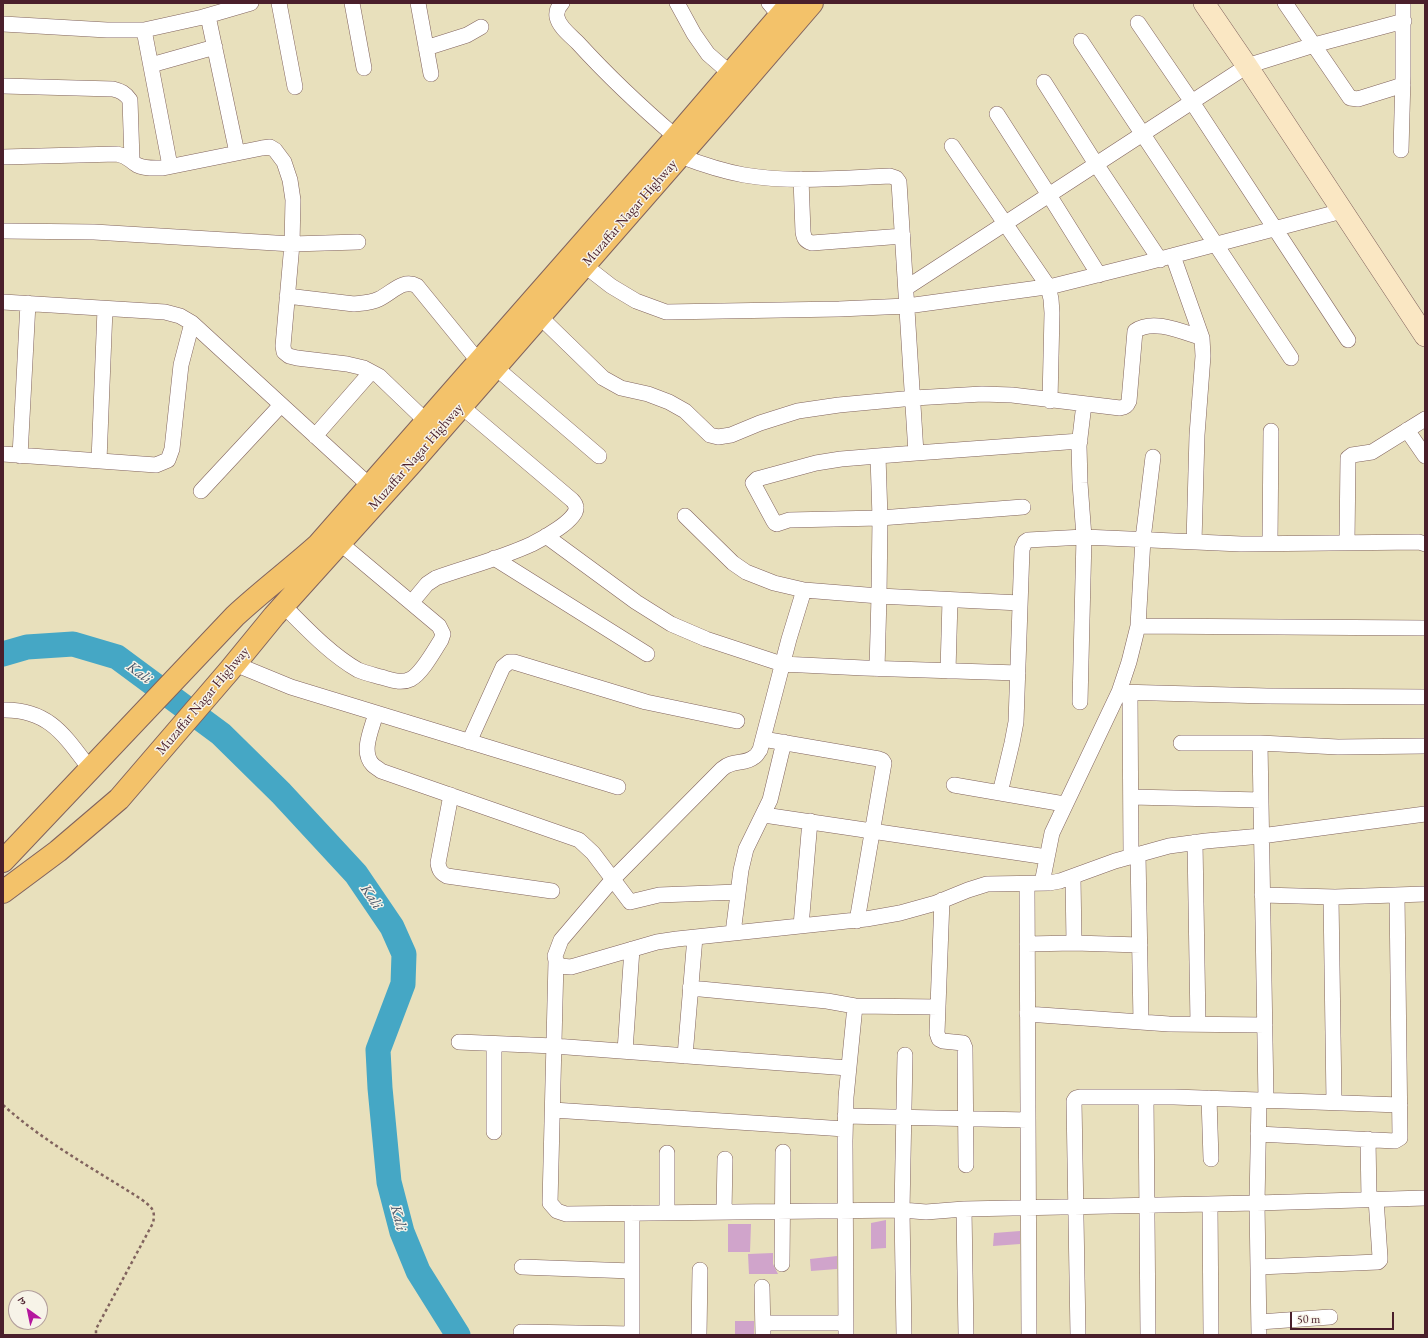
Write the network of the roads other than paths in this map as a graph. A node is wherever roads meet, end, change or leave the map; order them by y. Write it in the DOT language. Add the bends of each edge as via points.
graph roads {
  1 [pos="251,3"];
  2 [pos="279,3"];
  3 [pos="352,3"];
  4 [pos="418,3"];
  5 [pos="562,3"];
  6 [pos="677,3"];
  7 [pos="812,3"];
  8 [pos="1204,3"];
  9 [pos="1285,3"];
  10 [pos="1403,3"];
  11 [pos="780,7"];
  12 [pos="208,16"];
  13 [pos="1404,21"];
  14 [pos="1138,23"];
  15 [pos="3,24"];
  16 [pos="481,27"];
  17 [pos="144,30"];
  18 [pos="1081,41"];
  19 [pos="1314,45"];
  20 [pos="214,47"];
  21 [pos="426,48"];
  22 [pos="151,66"];
  23 [pos="1247,66"];
  24 [pos="364,68"];
  25 [pos="431,74"];
  26 [pos="731,74"];
  27 [pos="1044,82"];
  28 [pos="1403,85"];
  29 [pos="3,86"];
  30 [pos="295,87"];
  31 [pos="1192,102"];
  32 [pos="996,114"];
  33 [pos="1143,134"];
  34 [pos="952,146"];
  35 [pos="678,147"];
  36 [pos="1401,150"];
  37 [pos="237,152"];
  38 [pos="3,157"];
  39 [pos="132,160"];
  40 [pos="1096,164"];
  41 [pos="170,166"];
  42 [pos="801,179"];
  43 [pos="1049,195"];
  44 [pos="1342,211"];
  45 [pos="1005,224"];
  46 [pos="1276,228"];
  47 [pos="3,230"];
  48 [pos="903,236"];
  49 [pos="358,242"];
  50 [pos="292,244"];
  51 [pos="1217,244"];
  52 [pos="1166,258"];
  53 [pos="584,265"];
  54 [pos="1099,274"];
  55 [pos="1048,286"];
  56 [pos="906,288"];
  57 [pos="287,296"];
  58 [pos="3,302"];
  59 [pos="28,303"];
  60 [pos="907,306"];
  61 [pos="104,309"];
  62 [pos="534,311"];
  63 [pos="192,323"];
  64 [pos="1425,336"];
  65 [pos="1202,338"];
  66 [pos="1348,340"];
  67 [pos="1291,358"];
  68 [pos="487,364"];
  69 [pos="371,372"];
  70 [pos="914,398"];
  71 [pos="1050,401"];
  72 [pos="1084,404"];
  73 [pos="281,405"];
  74 [pos="461,406"];
  75 [pos="1425,419"];
  76 [pos="427,422"];
  77 [pos="1407,430"];
  78 [pos="1271,431"];
  79 [pos="315,436"];
  80 [pos="1080,441"];
  81 [pos="916,453"];
  82 [pos="3,454"];
  83 [pos="20,456"];
  84 [pos="599,456"];
  85 [pos="878,456"];
  86 [pos="1425,456"];
  87 [pos="1153,457"];
  88 [pos="99,461"];
  89 [pos="370,486"];
  90 [pos="201,491"];
  91 [pos="1023,507"];
  92 [pos="685,516"];
  93 [pos="880,518"];
  94 [pos="546,536"];
  95 [pos="1084,537"];
  96 [pos="1143,539"];
  97 [pos="1194,542"];
  98 [pos="1347,542"];
  99 [pos="340,543"];
  100 [pos="1270,543"];
  101 [pos="1425,544"];
  102 [pos="494,558"];
  103 [pos="804,590"];
  104 [pos="879,596"];
  105 [pos="950,600"];
  106 [pos="412,602"];
  107 [pos="1020,603"];
  108 [pos="283,605"];
  109 [pos="1138,626"];
  110 [pos="1425,628"];
  111 [pos="647,654"];
  112 [pos="782,664"];
  113 [pos="232,667"];
  114 [pos="877,669"];
  115 [pos="948,671"];
  116 [pos="1018,673"];
  117 [pos="1124,692"];
  118 [pos="1425,697"];
  119 [pos="1080,702"];
  120 [pos="3,710"];
  121 [pos="376,713"];
  122 [pos="737,721"];
  123 [pos="763,739"];
  124 [pos="469,742"];
  125 [pos="784,742"];
  126 [pos="1181,742"];
  127 [pos="1260,743"];
  128 [pos="1425,746"];
  129 [pos="93,766"];
  130 [pos="954,785"];
  131 [pos="618,787"];
  132 [pos="1000,793"];
  133 [pos="450,795"];
  134 [pos="1131,797"];
  135 [pos="1261,800"];
  136 [pos="1064,804"];
  137 [pos="764,814"];
  138 [pos="1425,814"];
  139 [pos="810,822"];
  140 [pos="872,831"];
  141 [pos="1261,836"];
  142 [pos="1195,842"];
  143 [pos="1135,855"];
  144 [pos="1046,856"];
  145 [pos="3,862"];
  146 [pos="1073,877"];
  147 [pos="613,879"];
  148 [pos="1042,883"];
  149 [pos="1027,884"];
  150 [pos="552,891"];
  151 [pos="3,892"];
  152 [pos="738,892"];
  153 [pos="1425,894"];
  154 [pos="1262,895"];
  155 [pos="1397,895"];
  156 [pos="1331,897"];
  157 [pos="942,900"];
  158 [pos="857,920"];
  159 [pos="801,926"];
  160 [pos="733,933"];
  161 [pos="695,937"];
  162 [pos="1074,943"];
  163 [pos="1027,944"];
  164 [pos="1140,945"];
  165 [pos="632,949"];
  166 [pos="556,961"];
  167 [pos="690,988"];
  168 [pos="855,1006"];
  169 [pos="938,1007"];
  170 [pos="1027,1014"];
  171 [pos="1141,1022"];
  172 [pos="1198,1024"];
  173 [pos="1265,1025"];
  174 [pos="459,1042"];
  175 [pos="494,1044"];
  176 [pos="554,1046"];
  177 [pos="625,1051"];
  178 [pos="905,1055"];
  179 [pos="685,1056"];
  180 [pos="848,1068"];
  181 [pos="1146,1097"];
  182 [pos="1209,1098"];
  183 [pos="1262,1100"];
  184 [pos="1334,1102"];
  185 [pos="1400,1105"];
  186 [pos="553,1110"];
  187 [pos="903,1117"];
  188 [pos="965,1118"];
  189 [pos="1027,1120"];
  190 [pos="845,1123"];
  191 [pos="494,1132"];
  192 [pos="1258,1134"];
  193 [pos="1368,1139"];
  194 [pos="783,1152"];
  195 [pos="667,1153"];
  196 [pos="725,1158"];
  197 [pos="1211,1159"];
  198 [pos="966,1165"];
  199 [pos="1425,1198"];
  200 [pos="1372,1199"];
  201 [pos="1257,1203"];
  202 [pos="1210,1204"];
  203 [pos="1146,1205"];
  204 [pos="1075,1206"];
  205 [pos="1027,1207"];
  206 [pos="964,1209"];
  207 [pos="845,1210"];
  208 [pos="902,1210"];
  209 [pos="783,1211"];
  210 [pos="724,1212"];
  211 [pos="632,1213"];
  212 [pos="667,1213"];
  213 [pos="782,1264"];
  214 [pos="522,1267"];
  215 [pos="1258,1267"];
  216 [pos="700,1270"];
  217 [pos="632,1271"];
  218 [pos="762,1287"];
  219 [pos="1330,1317"];
  220 [pos="1259,1328"];
  221 [pos="763,1329"];
  222 [pos="846,1329"];
  223 [pos="521,1332"];
  224 [pos="632,1334"];
  225 [pos="699,1335"];
  226 [pos="904,1335"];
  227 [pos="966,1335"];
  228 [pos="1028,1335"];
  229 [pos="1078,1335"];
  230 [pos="1148,1335"];
  231 [pos="1211,1335"];
  1 -- 12 [label="street"];
  2 -- 30 [label="street"];
  3 -- 24 [label="street"];
  4 -- 21 [label="street"];
  5 -- 35 [label="street" via="557,11 557,18 562,27"];
  6 -- 26 [label="street" via="708,54"];
  7 -- 35 [label="main road, Muzaffar Nagar Highway"];
  8 -- 23 [label="main road"];
  9 -- 19 [label="street"];
  10 -- 13 [label="street"];
  11 -- 26 [label="main road, Muzaffar Nagar Highway"];
  12 -- 17 [label="street"];
  12 -- 20 [label="street"];
  13 -- 19 [label="street"];
  13 -- 28 [label="street"];
  14 -- 31 [label="street"];
  15 -- 17 [label="street"];
  16 -- 21 [label="street" via="467,35"];
  17 -- 22 [label="street"];
  18 -- 33 [label="street"];
  19 -- 23 [label="street"];
  19 -- 28 [label="street" via="1350,98 1358,99"];
  20 -- 22 [label="street"];
  20 -- 37 [label="street"];
  21 -- 25 [label="street"];
  22 -- 41 [label="street"];
  23 -- 31 [label="street"];
  23 -- 44 [label="main road"];
  26 -- 35 [label="main road, Muzaffar Nagar Highway"];
  27 -- 40 [label="street"];
  28 -- 36 [label="street"];
  29 -- 39 [label="street" via="122,91 130,100"];
  31 -- 33 [label="street"];
  31 -- 46 [label="street"];
  32 -- 43 [label="street"];
  33 -- 40 [label="street"];
  33 -- 51 [label="street"];
  34 -- 45 [label="street"];
  35 -- 42 [label="street" via="714,168 746,175"];
  35 -- 53 [label="main road, Muzaffar Nagar Highway"];
  35 -- 62 [label="main road, Muzaffar Nagar Highway"];
  37 -- 41 [label="street"];
  37 -- 50 [label="street" via="270,148 284,162 293,200"];
  38 -- 39 [label="street" via="118,154"];
  39 -- 41 [label="street" via="147,168"];
  40 -- 43 [label="street"];
  40 -- 52 [label="street"];
  42 -- 48 [label="street" via="890,176 896,178 901,192"];
  42 -- 48 [label="street" via="803,232 807,241 812,243"];
  43 -- 45 [label="street"];
  43 -- 54 [label="street"];
  44 -- 46 [label="street"];
  44 -- 64 [label="main road"];
  45 -- 55 [label="street"];
  45 -- 56 [label="street"];
  46 -- 51 [label="street"];
  46 -- 66 [label="street"];
  47 -- 50 [label="street" via="94,232"];
  48 -- 56 [label="street"];
  49 -- 50 [label="street"];
  50 -- 57 [label="street"];
  51 -- 52 [label="street"];
  51 -- 67 [label="street"];
  52 -- 54 [label="street"];
  52 -- 65 [label="street"];
  53 -- 60 [label="street" via="636,301 666,312"];
  53 -- 62 [label="main road, Muzaffar Nagar Highway"];
  54 -- 55 [label="street"];
  55 -- 60 [label="street"];
  55 -- 71 [label="street" via="1052,313"];
  56 -- 60 [label="street"];
  57 -- 68 [label="street" via="365,303 379,299 406,283 412,283"];
  57 -- 69 [label="street" via="284,352 297,358 347,364"];
  58 -- 59 [label="street"];
  59 -- 61 [label="street"];
  59 -- 83 [label="street"];
  60 -- 70 [label="street"];
  61 -- 63 [label="street" via="165,312"];
  61 -- 88 [label="street"];
  62 -- 68 [label="main road, Muzaffar Nagar Highway"];
  62 -- 70 [label="street" via="603,378 621,388 669,402 685,411 710,434 718,437 798,411"];
  63 -- 73 [label="street"];
  63 -- 88 [label="street" via="181,365 172,449 168,460 156,465"];
  65 -- 72 [label="street" via="1158,326 1138,329 1134,334 1128,405 1120,408"];
  65 -- 97 [label="street"];
  68 -- 74 [label="main road, Muzaffar Nagar Highway"];
  68 -- 76 [label="main road, Muzaffar Nagar Highway"];
  68 -- 84 [label="street"];
  69 -- 76 [label="street" via="379,376"];
  69 -- 79 [label="street"];
  70 -- 71 [label="street" via="982,394 1012,395"];
  70 -- 81 [label="street"];
  71 -- 72 [label="street"];
  72 -- 80 [label="street"];
  73 -- 79 [label="street"];
  73 -- 90 [label="street"];
  74 -- 94 [label="street" via="575,504 575,513 571,518 555,532"];
  74 -- 99 [label="main road, Muzaffar Nagar Highway"];
  75 -- 77 [label="street"];
  76 -- 89 [label="main road, Muzaffar Nagar Highway"];
  77 -- 86 [label="street"];
  77 -- 98 [label="street" via="1372,452 1348,458"];
  78 -- 100 [label="street"];
  79 -- 89 [label="street"];
  80 -- 81 [label="street"];
  80 -- 95 [label="street"];
  81 -- 85 [label="street"];
  82 -- 83 [label="street"];
  83 -- 88 [label="street"];
  85 -- 93 [label="street"];
  85 -- 93 [label="street" via="816,463 757,479 753,483 777,524 801,519"];
  87 -- 96 [label="street"];
  89 -- 129 [label="main road, Muzaffar Nagar Highway" via="318,545 235,616"];
  91 -- 93 [label="street"];
  92 -- 103 [label="street" via="733,563 746,572 774,583"];
  93 -- 104 [label="street"];
  94 -- 102 [label="street"];
  94 -- 112 [label="street" via="636,602 672,624 706,639"];
  95 -- 96 [label="street"];
  95 -- 107 [label="street" via="1025,542 1022,549"];
  95 -- 119 [label="street"];
  96 -- 97 [label="street"];
  96 -- 109 [label="street"];
  97 -- 100 [label="street"];
  98 -- 100 [label="street"];
  98 -- 101 [label="street"];
  99 -- 106 [label="street"];
  99 -- 108 [label="main road, Muzaffar Nagar Highway"];
  102 -- 106 [label="street" via="436,578 427,584"];
  102 -- 111 [label="street"];
  103 -- 104 [label="street"];
  103 -- 112 [label="street"];
  104 -- 105 [label="street"];
  104 -- 114 [label="street"];
  105 -- 107 [label="street"];
  105 -- 115 [label="street"];
  106 -- 108 [label="street" via="435,621 443,634 419,673 405,681 395,681 359,670 315,636"];
  107 -- 116 [label="street"];
  108 -- 113 [label="main road, Muzaffar Nagar Highway"];
  109 -- 110 [label="street"];
  109 -- 117 [label="street"];
  112 -- 114 [label="street"];
  112 -- 123 [label="street"];
  113 -- 121 [label="street"];
  113 -- 151 [label="main road, Muzaffar Nagar Highway" via="119,799 58,851"];
  114 -- 115 [label="street"];
  115 -- 116 [label="street"];
  116 -- 132 [label="street" via="1015,729"];
  117 -- 118 [label="street"];
  117 -- 134 [label="street"];
  117 -- 136 [label="street"];
  120 -- 129 [label="street" via="34,714 47,721"];
  121 -- 124 [label="street"];
  121 -- 133 [label="street" via="366,748 373,765 381,771"];
  122 -- 124 [label="street" via="646,702 509,662 503,667"];
  123 -- 125 [label="street"];
  123 -- 147 [label="street" via="760,750 754,757 732,763 722,769"];
  124 -- 131 [label="street"];
  125 -- 137 [label="street" via="770,800"];
  125 -- 140 [label="street" via="882,760 884,765"];
  126 -- 127 [label="street"];
  127 -- 128 [label="street" via="1338,747"];
  127 -- 135 [label="street"];
  129 -- 145 [label="main road, Muzaffar Nagar Highway"];
  130 -- 132 [label="street"];
  132 -- 136 [label="street"];
  133 -- 147 [label="street" via="579,840 593,853"];
  133 -- 150 [label="street" via="438,863 442,874"];
  134 -- 135 [label="street"];
  134 -- 143 [label="street"];
  135 -- 141 [label="street"];
  136 -- 144 [label="street"];
  137 -- 139 [label="street"];
  137 -- 152 [label="street" via="746,849"];
  138 -- 141 [label="street"];
  139 -- 140 [label="street"];
  139 -- 159 [label="street"];
  140 -- 144 [label="street"];
  140 -- 158 [label="street"];
  141 -- 142 [label="street"];
  141 -- 154 [label="street"];
  142 -- 143 [label="street"];
  142 -- 172 [label="street"];
  143 -- 146 [label="street"];
  143 -- 164 [label="street"];
  144 -- 148 [label="street"];
  146 -- 148 [label="street"];
  146 -- 162 [label="street"];
  147 -- 152 [label="street" via="632,903 659,895"];
  147 -- 166 [label="street" via="561,940 555,956"];
  148 -- 149 [label="street"];
  149 -- 157 [label="street" via="987,884"];
  149 -- 163 [label="street"];
  152 -- 160 [label="street"];
  153 -- 155 [label="street"];
  154 -- 156 [label="street"];
  154 -- 173 [label="street"];
  155 -- 156 [label="street"];
  155 -- 185 [label="street"];
  156 -- 184 [label="street"];
  157 -- 158 [label="street" via="900,913"];
  157 -- 169 [label="street"];
  158 -- 159 [label="street"];
  159 -- 160 [label="street"];
  160 -- 161 [label="street"];
  161 -- 165 [label="street" via="658,942"];
  161 -- 167 [label="street"];
  162 -- 163 [label="street"];
  162 -- 164 [label="street"];
  163 -- 170 [label="street"];
  164 -- 171 [label="street"];
  165 -- 166 [label="street" via="571,967 560,966"];
  165 -- 177 [label="street"];
  166 -- 176 [label="street"];
  167 -- 168 [label="street"];
  167 -- 179 [label="street"];
  168 -- 169 [label="street"];
  168 -- 180 [label="street"];
  169 -- 188 [label="street" via="939,1039 964,1045"];
  170 -- 171 [label="street"];
  170 -- 189 [label="street"];
  171 -- 172 [label="street"];
  172 -- 173 [label="street"];
  173 -- 183 [label="street"];
  174 -- 175 [label="street"];
  175 -- 176 [label="street"];
  175 -- 191 [label="street"];
  176 -- 177 [label="street"];
  176 -- 186 [label="street"];
  177 -- 179 [label="street"];
  178 -- 187 [label="street"];
  179 -- 180 [label="street"];
  180 -- 190 [label="street"];
  181 -- 182 [label="street"];
  181 -- 203 [label="street"];
  181 -- 204 [label="street" via="1080,1097 1074,1101"];
  182 -- 183 [label="street"];
  182 -- 197 [label="street"];
  183 -- 184 [label="street"];
  183 -- 192 [label="street"];
  184 -- 185 [label="street"];
  185 -- 193 [label="street" via="1400,1138 1395,1141"];
  186 -- 190 [label="street"];
  186 -- 211 [label="street" via="550,1203 553,1208 566,1214"];
  187 -- 188 [label="street"];
  187 -- 190 [label="street"];
  187 -- 208 [label="street"];
  188 -- 189 [label="street"];
  188 -- 198 [label="street"];
  189 -- 205 [label="street"];
  190 -- 207 [label="street"];
  192 -- 193 [label="street"];
  192 -- 201 [label="street"];
  193 -- 200 [label="street"];
  194 -- 209 [label="street"];
  195 -- 212 [label="street"];
  196 -- 210 [label="street"];
  199 -- 200 [label="street"];
  200 -- 201 [label="street"];
  200 -- 215 [label="street" via="1380,1257 1378,1262"];
  201 -- 202 [label="street"];
  201 -- 215 [label="street"];
  202 -- 203 [label="street"];
  202 -- 231 [label="street"];
  203 -- 204 [label="street"];
  203 -- 230 [label="street"];
  204 -- 205 [label="street"];
  204 -- 229 [label="street"];
  205 -- 206 [label="street"];
  205 -- 228 [label="street"];
  206 -- 208 [label="street" via="926,1212"];
  206 -- 227 [label="street"];
  207 -- 208 [label="street"];
  207 -- 209 [label="street"];
  207 -- 222 [label="street"];
  208 -- 226 [label="street"];
  209 -- 210 [label="street"];
  209 -- 213 [label="street"];
  210 -- 212 [label="street"];
  211 -- 212 [label="street"];
  211 -- 217 [label="street"];
  214 -- 217 [label="street"];
  215 -- 220 [label="street"];
  216 -- 225 [label="street"];
  217 -- 224 [label="street"];
  218 -- 221 [label="street"];
  219 -- 220 [label="street"];
  221 -- 222 [label="street"];
  223 -- 224 [label="street"];
}
